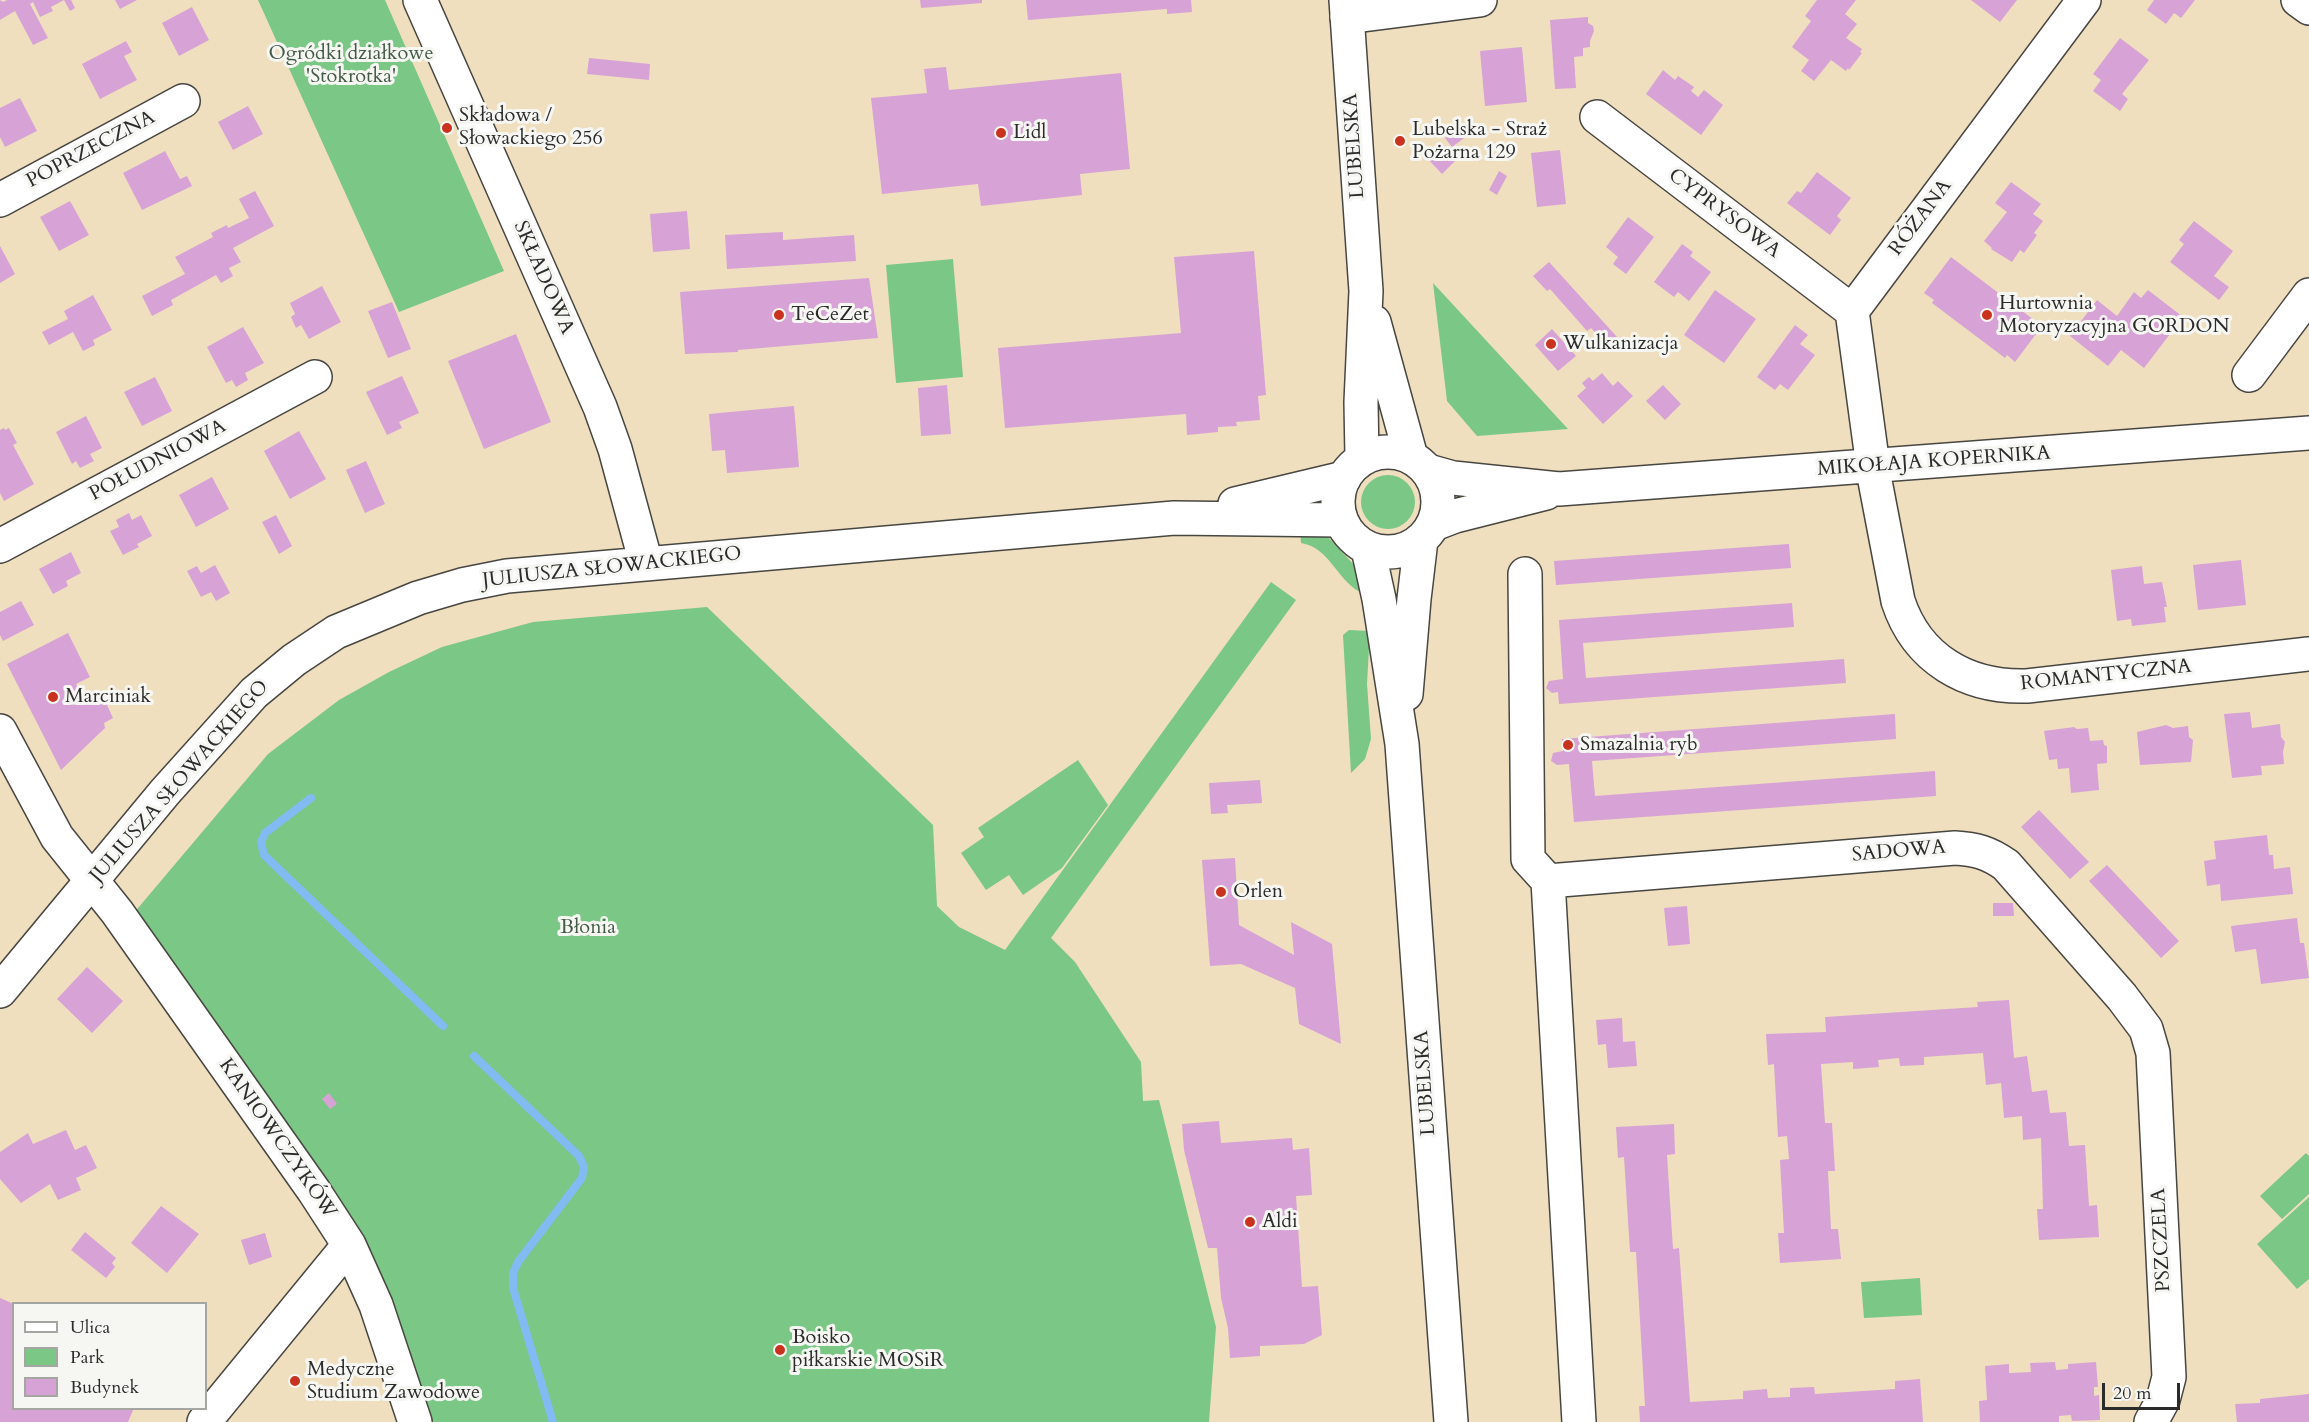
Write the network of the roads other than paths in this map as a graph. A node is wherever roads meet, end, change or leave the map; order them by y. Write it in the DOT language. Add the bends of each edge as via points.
graph roads {
  1 [pos="420,0"];
  2 [pos="1480,0"];
  3 [pos="2084,0"];
  4 [pos="2298,0"];
  5 [pos="1347,8"];
  6 [pos="2309,8"];
  7 [pos="183,101"];
  8 [pos="1597,117"];
  9 [pos="0,200"];
  10 [pos="1366,291"];
  11 [pos="2309,295"];
  12 [pos="1852,310"];
  13 [pos="2249,375"];
  14 [pos="315,377"];
  15 [pos="2309,433"];
  16 [pos="1419,464"];
  17 [pos="1873,467"];
  18 [pos="1353,468"];
  19 [pos="1559,489"];
  20 [pos="1174,518"];
  21 [pos="1341,520"];
  22 [pos="1427,532"];
  23 [pos="0,546"];
  24 [pos="1368,549"];
  25 [pos="646,563"];
  26 [pos="1525,574"];
  27 [pos="2309,654"];
  28 [pos="0,731"];
  29 [pos="1402,744"];
  30 [pos="93,881"];
  31 [pos="1548,881"];
  32 [pos="0,991"];
  33 [pos="2153,1053"];
  34 [pos="349,1245"];
  35 [pos="204,1422"];
  36 [pos="415,1422"];
  37 [pos="1451,1422"];
  38 [pos="1579,1422"];
  39 [pos="2151,1422"];
  1 -- 25 [label="street, SKŁADOWA" via="600,407"];
  2 -- 5 [label="street"];
  3 -- 12 [label="street, RÓŻANA"];
  4 -- 6 [label="street"];
  5 -- 10 [label="street, LUBELSKA"];
  7 -- 9 [label="street, POPRZECZNA"];
  8 -- 12 [label="street, CYPRYSOWA"];
  10 -- 16 [label="street, LUBELSKA"];
  10 -- 18 [label="street, LUBELSKA" via="1361,402"];
  11 -- 13 [label="street"];
  12 -- 17 [label="street"];
  14 -- 23 [label="street, POŁUDNIOWA"];
  15 -- 17 [label="street, MIKOŁAJA KOPERNIKA"];
  16 -- 18 [label="street" via="1394,452 1378,452"];
  16 -- 19 [label="street, MIKOŁAJA KOPERNIKA" via="1453,478"];
  16 -- 22 [label="street" via="1435,484 1438,497 1438,511"];
  17 -- 19 [label="street, MIKOŁAJA KOPERNIKA"];
  17 -- 27 [label="street, ROMANTYCZNA" via="1903,616 1926,650 1980,682 2003,687 2027,686"];
  18 -- 20 [label="street, JULIUSZA SŁOWACKIEGO"];
  18 -- 21 [label="street" via="1339,491"];
  19 -- 22 [label="street, MIKOŁAJA KOPERNIKA" via="1455,516"];
  20 -- 21 [label="street, JULIUSZA SŁOWACKIEGO"];
  20 -- 25 [label="street, JULIUSZA SŁOWACKIEGO"];
  21 -- 24 [label="street" via="1347,532"];
  22 -- 24 [label="street" via="1409,548 1396,552"];
  22 -- 29 [label="street, LUBELSKA" via="1414,599"];
  24 -- 29 [label="street, LUBELSKA" via="1380,599"];
  25 -- 30 [label="street, JULIUSZA SŁOWACKIEGO" via="507,576 462,585 418,598 336,632 254,693 165,792"];
  26 -- 31 [label="street" via="1528,859"];
  28 -- 30 [label="street, KANIOWCZYKÓW" via="57,837"];
  29 -- 37 [label="street, LUBELSKA"];
  30 -- 32 [label="street, JULIUSZA SŁOWACKIEGO"];
  30 -- 34 [label="street, KANIOWCZYKÓW"];
  31 -- 33 [label="street, SADOWA" via="1955,848 1982,851 2006,865 2122,997 2146,1029"];
  31 -- 38 [label="street"];
  33 -- 39 [label="street, PSZCZELA" via="2169,1377"];
  34 -- 35 [label="street"];
  34 -- 36 [label="street, KANIOWCZYKÓW" via="376,1305"];
}
